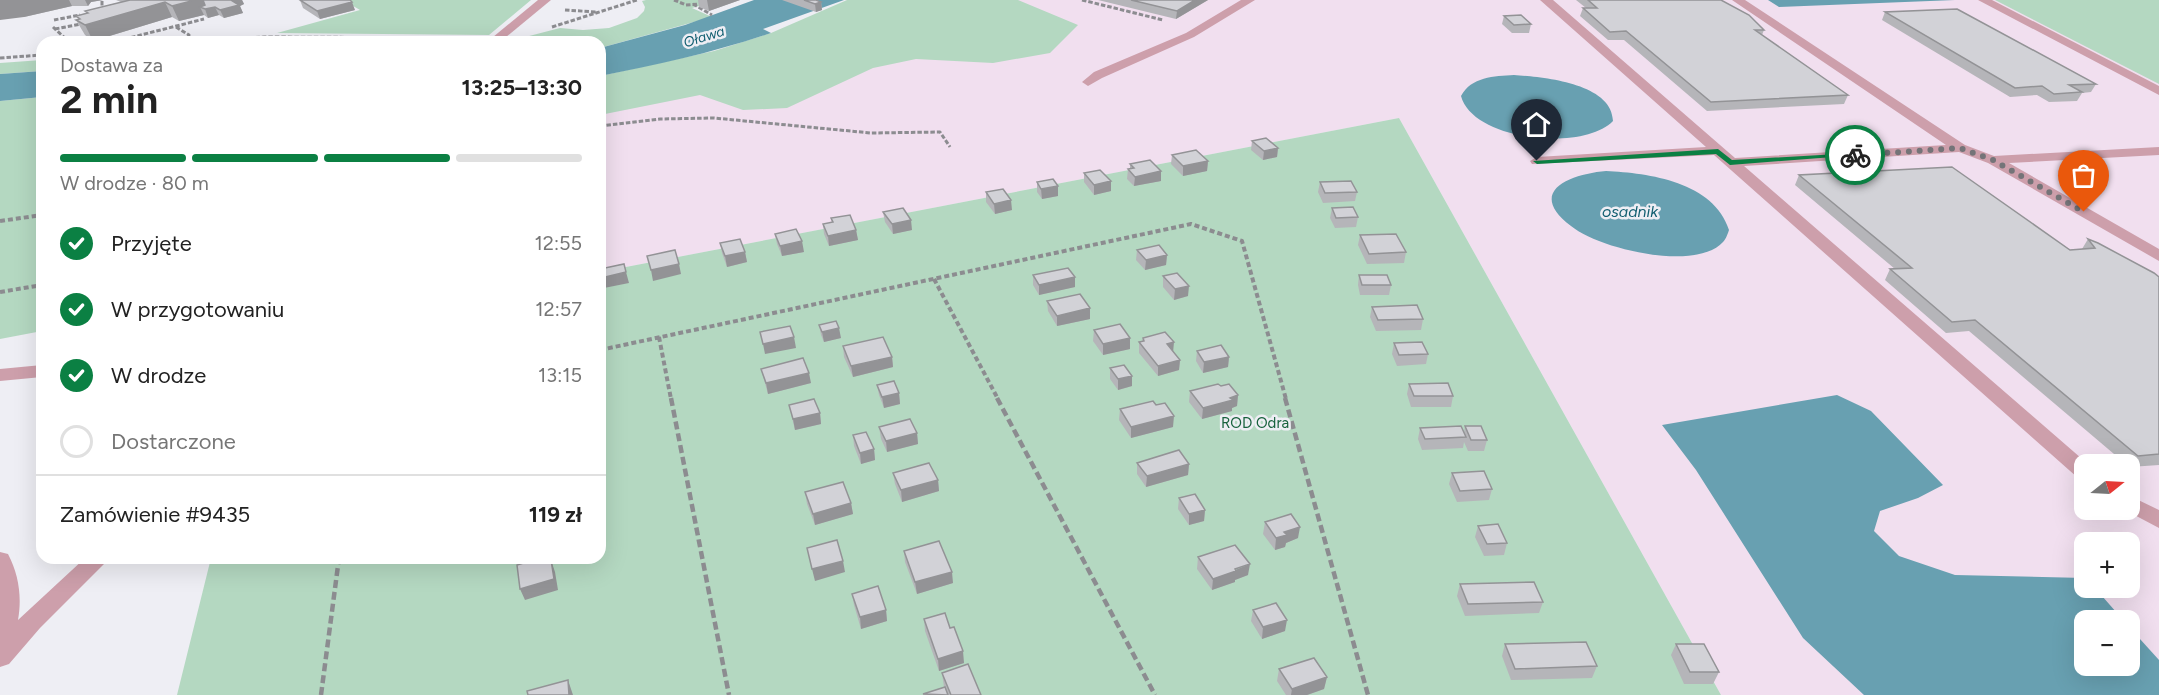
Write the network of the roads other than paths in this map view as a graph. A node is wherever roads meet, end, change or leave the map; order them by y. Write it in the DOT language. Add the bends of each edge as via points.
graph roads {
  1 [pos="545,0"];
  2 [pos="1249,0"];
  3 [pos="1546,0"];
  4 [pos="1738,0"];
  5 [pos="1984,0"];
  6 [pos="501,36"];
  7 [pos="1088,82"];
  8 [pos="2159,91"];
  9 [pos="1960,148"];
  10 [pos="2159,151"];
  11 [pos="1724,157"];
  12 [pos="1993,160"];
  13 [pos="1537,161"];
  14 [pos="2159,256"];
  15 [pos="36,372"];
  16 [pos="0,375"];
  17 [pos="2074,463"];
  18 [pos="2140,509"];
  19 [pos="2159,520"];
  20 [pos="0,560"];
  21 [pos="93,564"];
  22 [pos="0,649"];
  23 [pos="0,657"];
  1 -- 6 [label="street"];
  2 -- 7 [label="street" via="1200,30"];
  3 -- 11 [label="street"];
  4 -- 9 [label="street"];
  5 -- 8 [label="street"];
  9 -- 11 [label="street"];
  9 -- 12 [label="street"];
  10 -- 12 [label="street"];
  11 -- 13 [label="street"];
  11 -- 17 [label="street"];
  12 -- 14 [label="street"];
  15 -- 16 [label="street"];
  18 -- 19 [label="street"];
  20 -- 22 [label="street" via="10,586 10,614"];
  21 -- 23 [label="street"];
}
